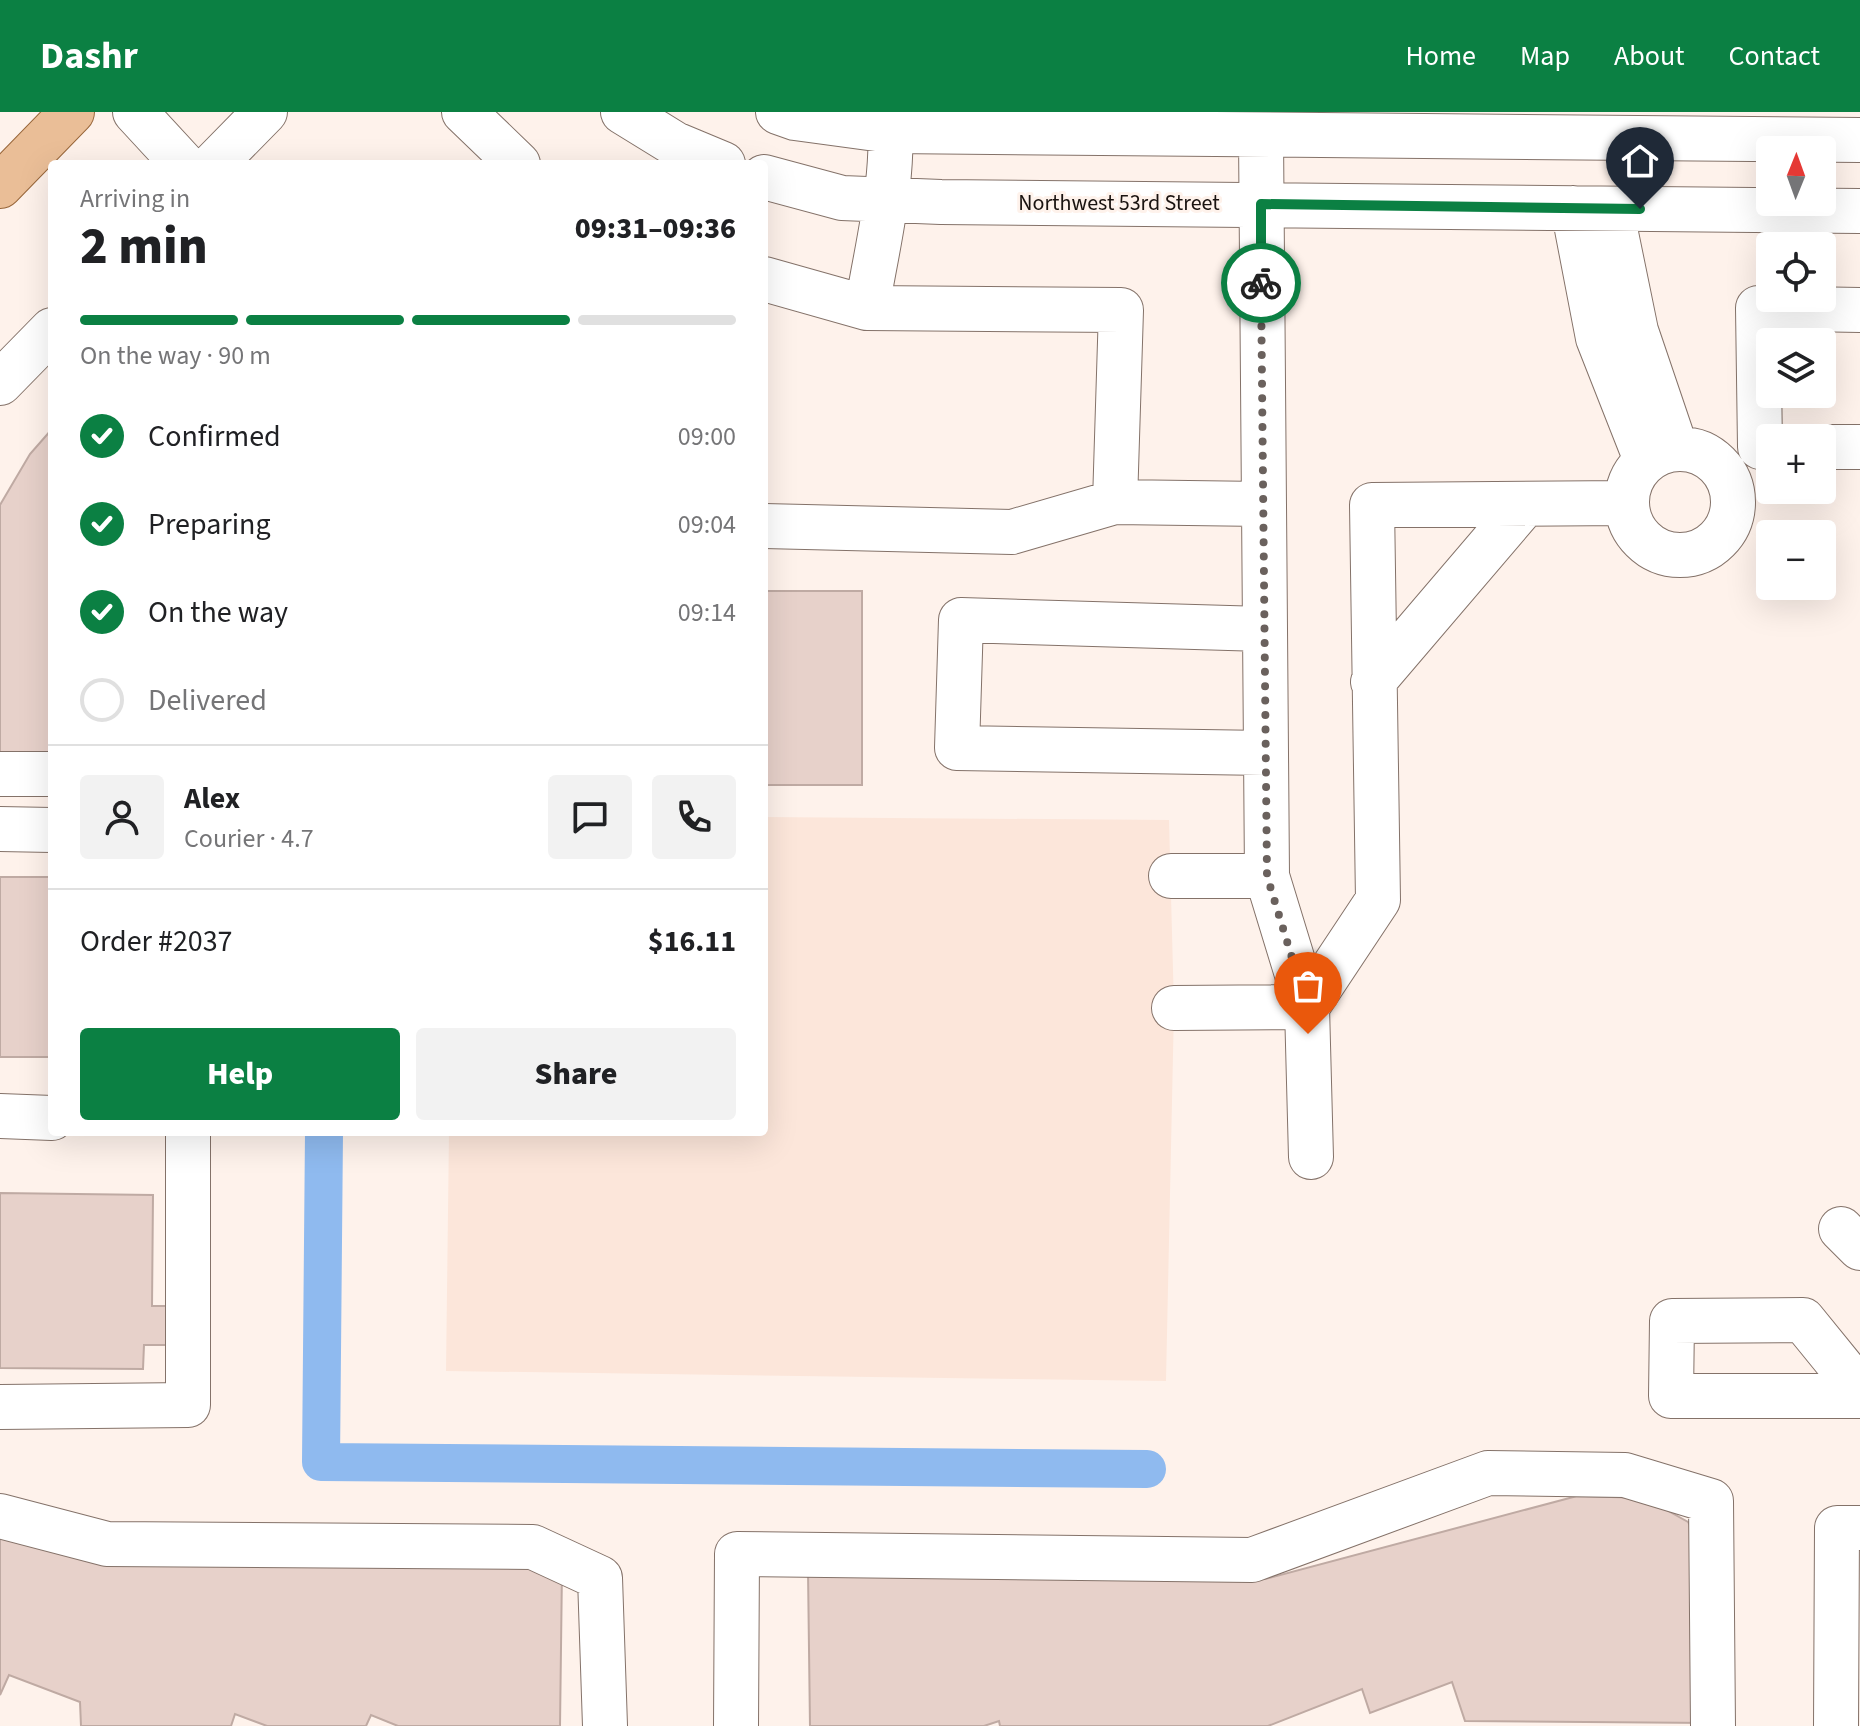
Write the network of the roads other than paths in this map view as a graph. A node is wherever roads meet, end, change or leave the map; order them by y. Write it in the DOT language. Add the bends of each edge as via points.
graph roads {
  1 [pos="72,112"];
  2 [pos="135,112"];
  3 [pos="265,112"];
  4 [pos="464,112"];
  5 [pos="623,112"];
  6 [pos="778,112"];
  7 [pos="890,121"];
  8 [pos="980,122"];
  9 [pos="1681,125"];
  10 [pos="1261,136"];
  11 [pos="1860,140"];
  12 [pos="504,159"];
  13 [pos="179,160"];
  14 [pos="218,160"];
  15 [pos="713,160"];
  16 [pos="768,178"];
  17 [pos="0,186"];
  18 [pos="884,199"];
  19 [pos="1261,204"];
  20 [pos="1592,208"];
  21 [pos="1860,211"];
  22 [pos="768,280"];
  23 [pos="867,308"];
  24 [pos="1860,310"];
  25 [pos="48,334"];
  26 [pos="0,383"];
  27 [pos="1764,424"];
  28 [pos="1836,447"];
  29 [pos="1860,447"];
  30 [pos="1756,451"];
  31 [pos="1661,454"];
  32 [pos="1720,467"];
  33 [pos="1115,502"];
  34 [pos="1626,503"];
  35 [pos="1262,504"];
  36 [pos="1525,504"];
  37 [pos="768,526"];
  38 [pos="1263,629"];
  39 [pos="1373,682"];
  40 [pos="1265,753"];
  41 [pos="0,774"];
  42 [pos="48,774"];
  43 [pos="0,829"];
  44 [pos="48,830"];
  45 [pos="1171,876"];
  46 [pos="1267,876"];
  47 [pos="1307,1007"];
  48 [pos="1174,1008"];
  49 [pos="0,1116"];
  50 [pos="48,1118"];
  51 [pos="188,1136"];
  52 [pos="1311,1157"];
  53 [pos="1860,1390"];
  54 [pos="1860,1396"];
  55 [pos="0,1407"];
  56 [pos="0,1516"];
  57 [pos="1860,1528"];
  58 [pos="605,1726"];
  59 [pos="736,1726"];
  60 [pos="1713,1726"];
  61 [pos="1836,1726"];
  1 -- 17 [label="main road"];
  2 -- 13 [label="street"];
  3 -- 14 [label="street"];
  4 -- 12 [label="street"];
  5 -- 15 [label="street"];
  6 -- 7 [label="street" via="795,118"];
  7 -- 8 [label="street"];
  7 -- 18 [label="street"];
  8 -- 10 [label="street"];
  9 -- 10 [label="street"];
  9 -- 11 [label="street"];
  10 -- 19 [label="street"];
  16 -- 18 [label="street, Northwest 53rd Street" via="842,198"];
  18 -- 19 [label="street, Northwest 53rd Street"];
  18 -- 23 [label="street"];
  19 -- 20 [label="street, Northwest 53rd Street"];
  19 -- 35 [label="street"];
  20 -- 21 [label="street, Northwest 53rd Street"];
  20 -- 31 [label="street" via="1598,338"];
  22 -- 23 [label="street"];
  23 -- 33 [label="street" via="1121,310"];
  24 -- 27 [label="street" via="1758,308"];
  25 -- 26 [label="street"];
  28 -- 29 [label="street"];
  30 -- 32 [label="street"];
  31 -- 32 [label="street" via="1708,456"];
  31 -- 34 [label="street" via="1635,472"];
  32 -- 34 [label="street" via="1733,498 1732,515 1725,531 1699,552 1682,555 1650,546 1637,535"];
  33 -- 35 [label="street"];
  33 -- 37 [label="street" via="1012,532"];
  34 -- 36 [label="street"];
  35 -- 38 [label="street"];
  36 -- 39 [label="street"];
  36 -- 39 [label="street" via="1372,505"];
  38 -- 40 [label="street"];
  38 -- 40 [label="street" via="961,620 957,748"];
  39 -- 47 [label="street" via="1378,900"];
  40 -- 46 [label="street"];
  41 -- 42 [label="street"];
  43 -- 44 [label="street"];
  45 -- 46 [label="street"];
  46 -- 47 [label="street"];
  47 -- 48 [label="street"];
  47 -- 52 [label="street"];
  49 -- 50 [label="street"];
  51 -- 55 [label="street" via="188,1405"];
  53 -- 54 [label="street" via="1803,1320 1672,1321 1671,1396"];
  56 -- 58 [label="street" via="107,1544 533,1547 600,1578"];
  57 -- 61 [label="street" via="1837,1528"];
  59 -- 60 [label="street" via="737,1554 1252,1560 1488,1473 1625,1475 1711,1501"];
}
